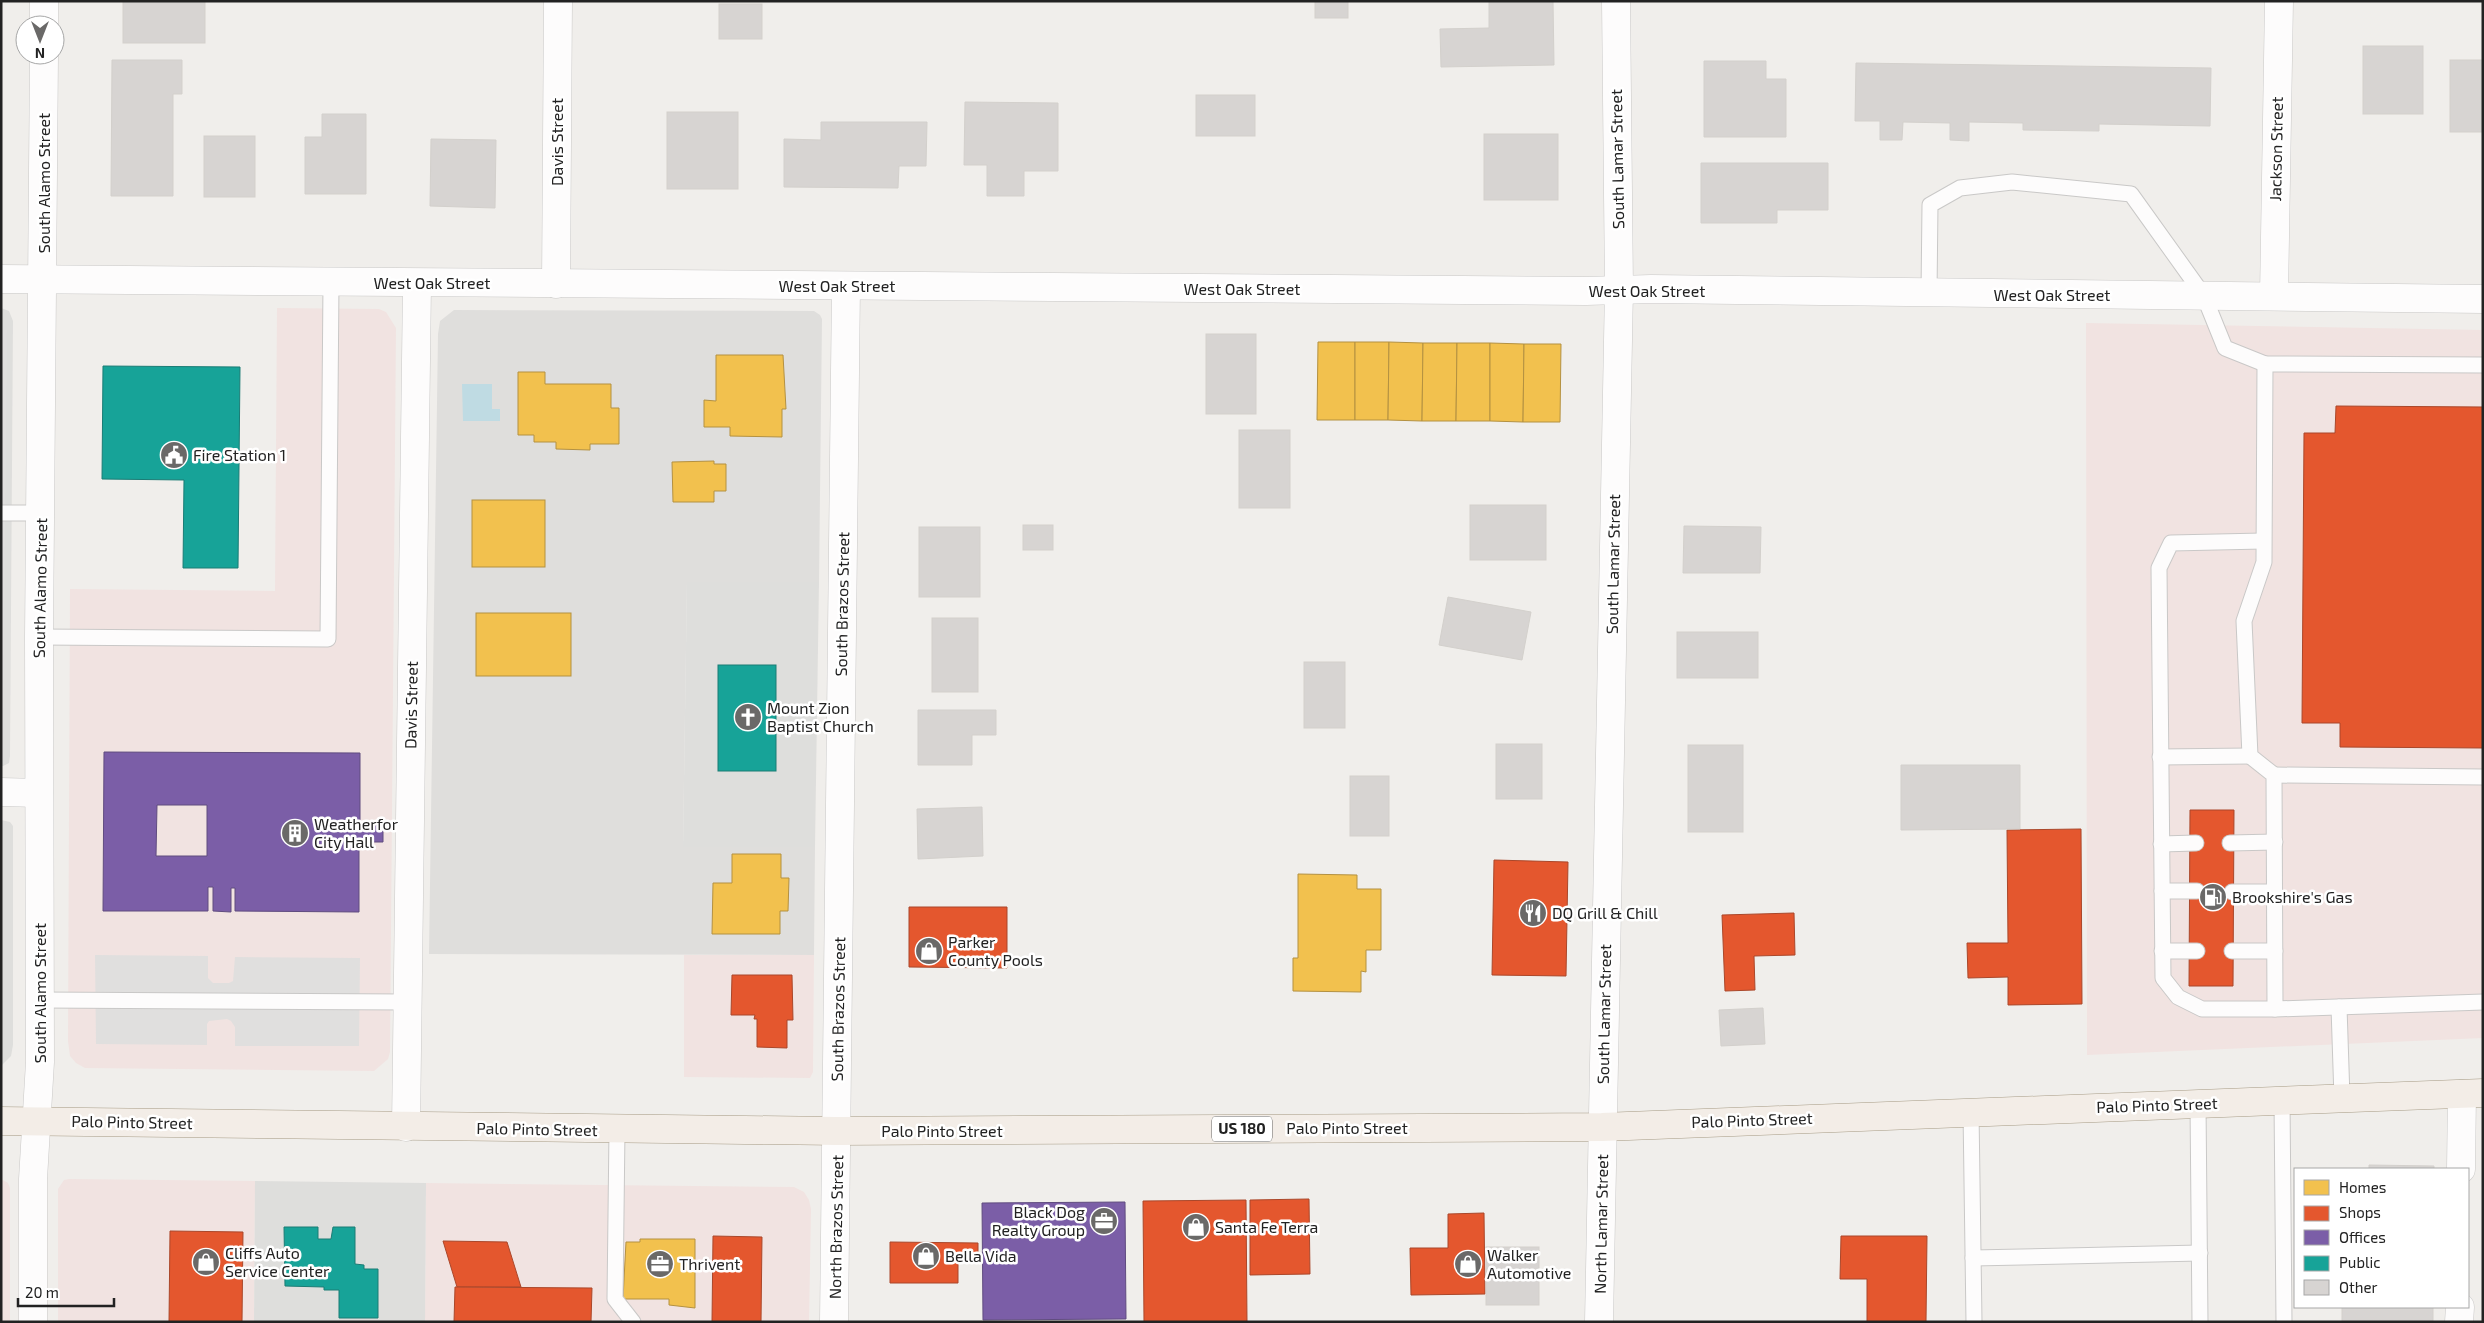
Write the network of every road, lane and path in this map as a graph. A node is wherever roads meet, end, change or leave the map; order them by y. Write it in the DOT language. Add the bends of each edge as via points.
graph roads {
  1 [pos="44,1"];
  2 [pos="558,1"];
  3 [pos="1616,1"];
  4 [pos="2279,1"];
  5 [pos="44,15"];
  6 [pos="44,65"];
  7 [pos="1,279"];
  8 [pos="44,279"];
  9 [pos="330,283"];
  10 [pos="417,284"];
  11 [pos="556,284"];
  12 [pos="846,286"];
  13 [pos="1619,290"];
  14 [pos="1929,294"];
  15 [pos="2204,296"];
  16 [pos="2274,296"];
  17 [pos="2483,299"];
  18 [pos="2266,364"];
  19 [pos="2483,365"];
  20 [pos="1,513"];
  21 [pos="41,513"];
  22 [pos="2263,540"];
  23 [pos="39,637"];
  24 [pos="2250,756"];
  25 [pos="2160,757"];
  26 [pos="2274,775"];
  27 [pos="2483,777"];
  28 [pos="1,792"];
  29 [pos="39,793"];
  30 [pos="2275,842"];
  31 [pos="2196,843"];
  32 [pos="2230,843"];
  33 [pos="2161,844"];
  34 [pos="2162,891"];
  35 [pos="2197,891"];
  36 [pos="2232,892"];
  37 [pos="2275,892"];
  38 [pos="2162,951"];
  39 [pos="2197,951"];
  40 [pos="2232,951"];
  41 [pos="2275,951"];
  42 [pos="41,1000"];
  43 [pos="407,1002"];
  44 [pos="2483,1002"];
  45 [pos="2338,1007"];
  46 [pos="2275,1009"];
  47 [pos="2472,1093"];
  48 [pos="2342,1098"];
  49 [pos="2282,1100"];
  50 [pos="2198,1103"];
  51 [pos="1971,1111"];
  52 [pos="1,1121"];
  53 [pos="36,1121"];
  54 [pos="1602,1126"];
  55 [pos="406,1127"];
  56 [pos="617,1130"];
  57 [pos="837,1131"];
  58 [pos="2461,1168"];
  59 [pos="2200,1253"];
  60 [pos="1973,1258"];
  61 [pos="2460,1308"];
  62 [pos="33,1322"];
  63 [pos="633,1322"];
  64 [pos="834,1322"];
  65 [pos="1599,1322"];
  66 [pos="1974,1322"];
  67 [pos="2200,1322"];
  68 [pos="2284,1322"];
  69 [pos="2459,1322"];
  1 -- 5 [label="street"];
  2 -- 11 [label="street, Davis Street"];
  3 -- 13 [label="street, South Lamar Street"];
  4 -- 16 [label="street, Jackson Street"];
  6 -- 8 [label="street, South Alamo Street"];
  7 -- 8 [label="street, West Oak Street"];
  8 -- 9 [label="street, West Oak Street"];
  8 -- 21 [label="street, South Alamo Street"];
  9 -- 10 [label="street, West Oak Street"];
  9 -- 23 [label="lane" via="328,639"];
  10 -- 11 [label="street, West Oak Street"];
  10 -- 43 [label="street, Davis Street"];
  11 -- 12 [label="street, West Oak Street"];
  12 -- 13 [label="street, West Oak Street"];
  12 -- 57 [label="street, South Brazos Street"];
  13 -- 14 [label="street, West Oak Street"];
  13 -- 54 [label="street, South Lamar Street"];
  14 -- 15 [label="street, West Oak Street"];
  14 -- 15 [label="lane" via="1930,204 1960,188 2012,182 2131,194"];
  15 -- 16 [label="street, West Oak Street"];
  15 -- 18 [label="lane" via="2225,348"];
  16 -- 17 [label="street, West Oak Street"];
  18 -- 19 [label="lane"];
  18 -- 22 [label="lane"];
  20 -- 21 [label="lane"];
  21 -- 23 [label="street, South Alamo Street"];
  22 -- 24 [label="lane" via="2264,562 2244,621"];
  22 -- 25 [label="lane" via="2171,543 2159,568"];
  23 -- 29 [label="street, South Alamo Street"];
  24 -- 25 [label="lane"];
  24 -- 26 [label="lane"];
  25 -- 33 [label="lane"];
  26 -- 27 [label="lane"];
  26 -- 30 [label="lane"];
  28 -- 29 [label="street"];
  29 -- 42 [label="street, South Alamo Street"];
  30 -- 32 [label="lane"];
  30 -- 37 [label="lane"];
  31 -- 33 [label="lane"];
  33 -- 34 [label="lane"];
  34 -- 35 [label="lane"];
  34 -- 38 [label="lane"];
  36 -- 37 [label="lane"];
  37 -- 41 [label="lane"];
  38 -- 39 [label="lane"];
  38 -- 46 [label="lane" via="2163,978 2178,996 2202,1009"];
  40 -- 41 [label="lane"];
  41 -- 46 [label="lane"];
  42 -- 43 [label="lane"];
  42 -- 53 [label="street, South Alamo Street"];
  43 -- 55 [label="street, Davis Street"];
  44 -- 45 [label="lane"];
  45 -- 46 [label="lane"];
  45 -- 48 [label="lane"];
  47 -- 48 [label="main road, Palo Pinto Street / US 180"];
  47 -- 58 [label="street"];
  48 -- 49 [label="main road, Palo Pinto Street / US 180"];
  49 -- 50 [label="main road, Palo Pinto Street / US 180"];
  49 -- 68 [label="lane"];
  50 -- 51 [label="main road, Palo Pinto Street / US 180"];
  50 -- 59 [label="lane"];
  51 -- 54 [label="main road, Palo Pinto Street / US 180"];
  51 -- 60 [label="lane"];
  52 -- 53 [label="main road, Palo Pinto Street / US 180"];
  53 -- 55 [label="main road, Palo Pinto Street / US 180"];
  53 -- 62 [label="street, South Alamo Street"];
  54 -- 57 [label="main road, Palo Pinto Street / US 180"];
  54 -- 65 [label="street, North Lamar Street"];
  55 -- 56 [label="main road, Palo Pinto Street / US 180"];
  56 -- 57 [label="main road, Palo Pinto Street / US 180"];
  56 -- 63 [label="lane" via="615,1299"];
  57 -- 64 [label="street, North Brazos Street"];
  59 -- 60 [label="lane"];
  59 -- 67 [label="lane"];
  60 -- 66 [label="lane"];
  61 -- 69 [label="street"];
}
